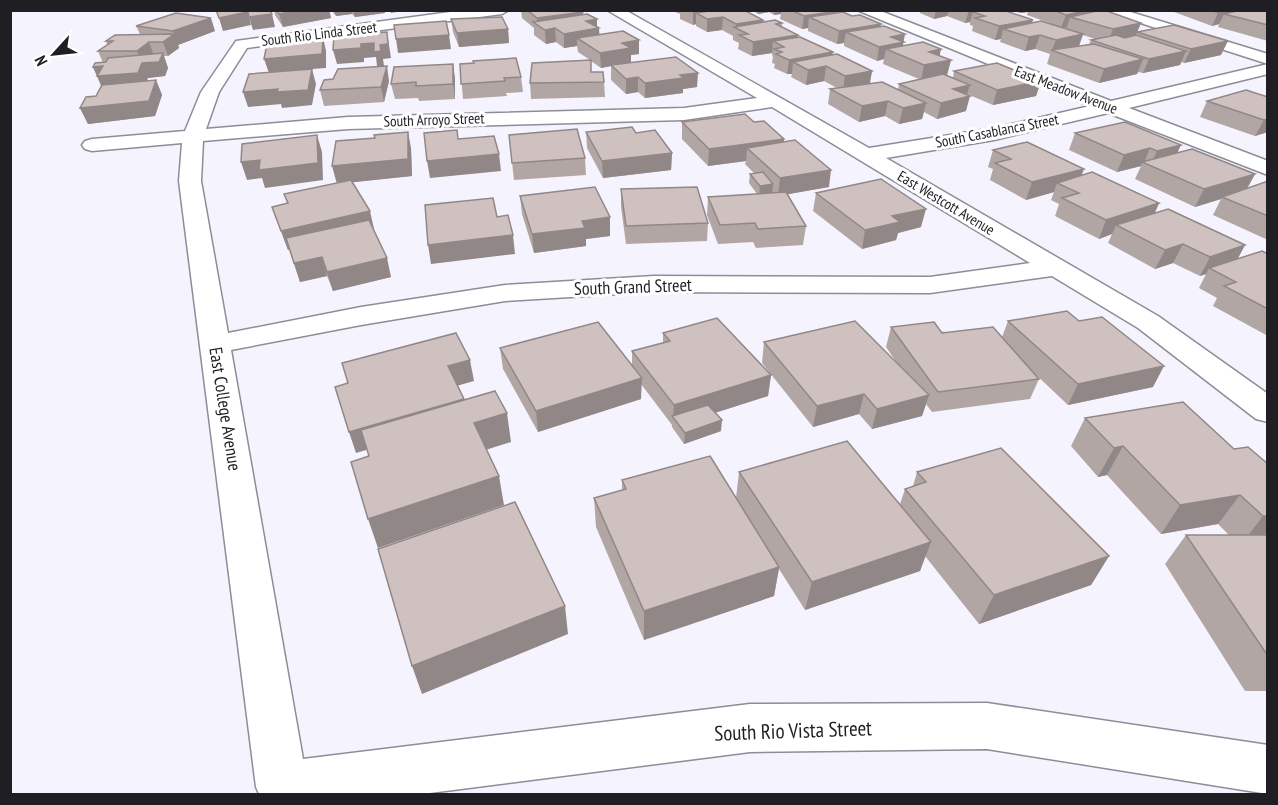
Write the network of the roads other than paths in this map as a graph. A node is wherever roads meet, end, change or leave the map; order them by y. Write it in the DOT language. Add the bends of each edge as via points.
graph roads {
  1 [pos="502,10"];
  2 [pos="614,10"];
  3 [pos="864,10"];
  4 [pos="1107,10"];
  5 [pos="242,44"];
  6 [pos="1268,59"];
  7 [pos="1268,69"];
  8 [pos="776,101"];
  9 [pos="1111,107"];
  10 [pos="192,136"];
  11 [pos="92,145"];
  12 [pos="865,155"];
  13 [pos="1268,170"];
  14 [pos="1054,268"];
  15 [pos="216,344"];
  16 [pos="1268,411"];
  17 [pos="1268,771"];
  18 [pos="282,787"];
  1 -- 5 [label="street, South Rio Linda Street"];
  2 -- 8 [label="street, East Westcott Avenue"];
  3 -- 9 [label="street, East Meadow Avenue"];
  4 -- 6 [label="street"];
  5 -- 10 [label="street, East College Avenue" via="212,84"];
  7 -- 9 [label="street, South Casablanca Street"];
  8 -- 10 [label="street, South Arroyo Street" via="620,118 348,123"];
  8 -- 12 [label="street, East Westcott Avenue"];
  9 -- 12 [label="street, South Casablanca Street" via="994,134"];
  9 -- 13 [label="street, East Meadow Avenue"];
  10 -- 11 [label="street, South Arroyo Street"];
  10 -- 15 [label="street, East College Avenue" via="190,181"];
  12 -- 14 [label="street, East Westcott Avenue"];
  14 -- 15 [label="street, South Grand Street" via="930,285 654,284 505,293"];
  14 -- 16 [label="street, East Westcott Avenue" via="1148,322"];
  15 -- 18 [label="street, East College Avenue"];
  17 -- 18 [label="street, South Rio Vista Street" via="987,726 750,728"];
}
